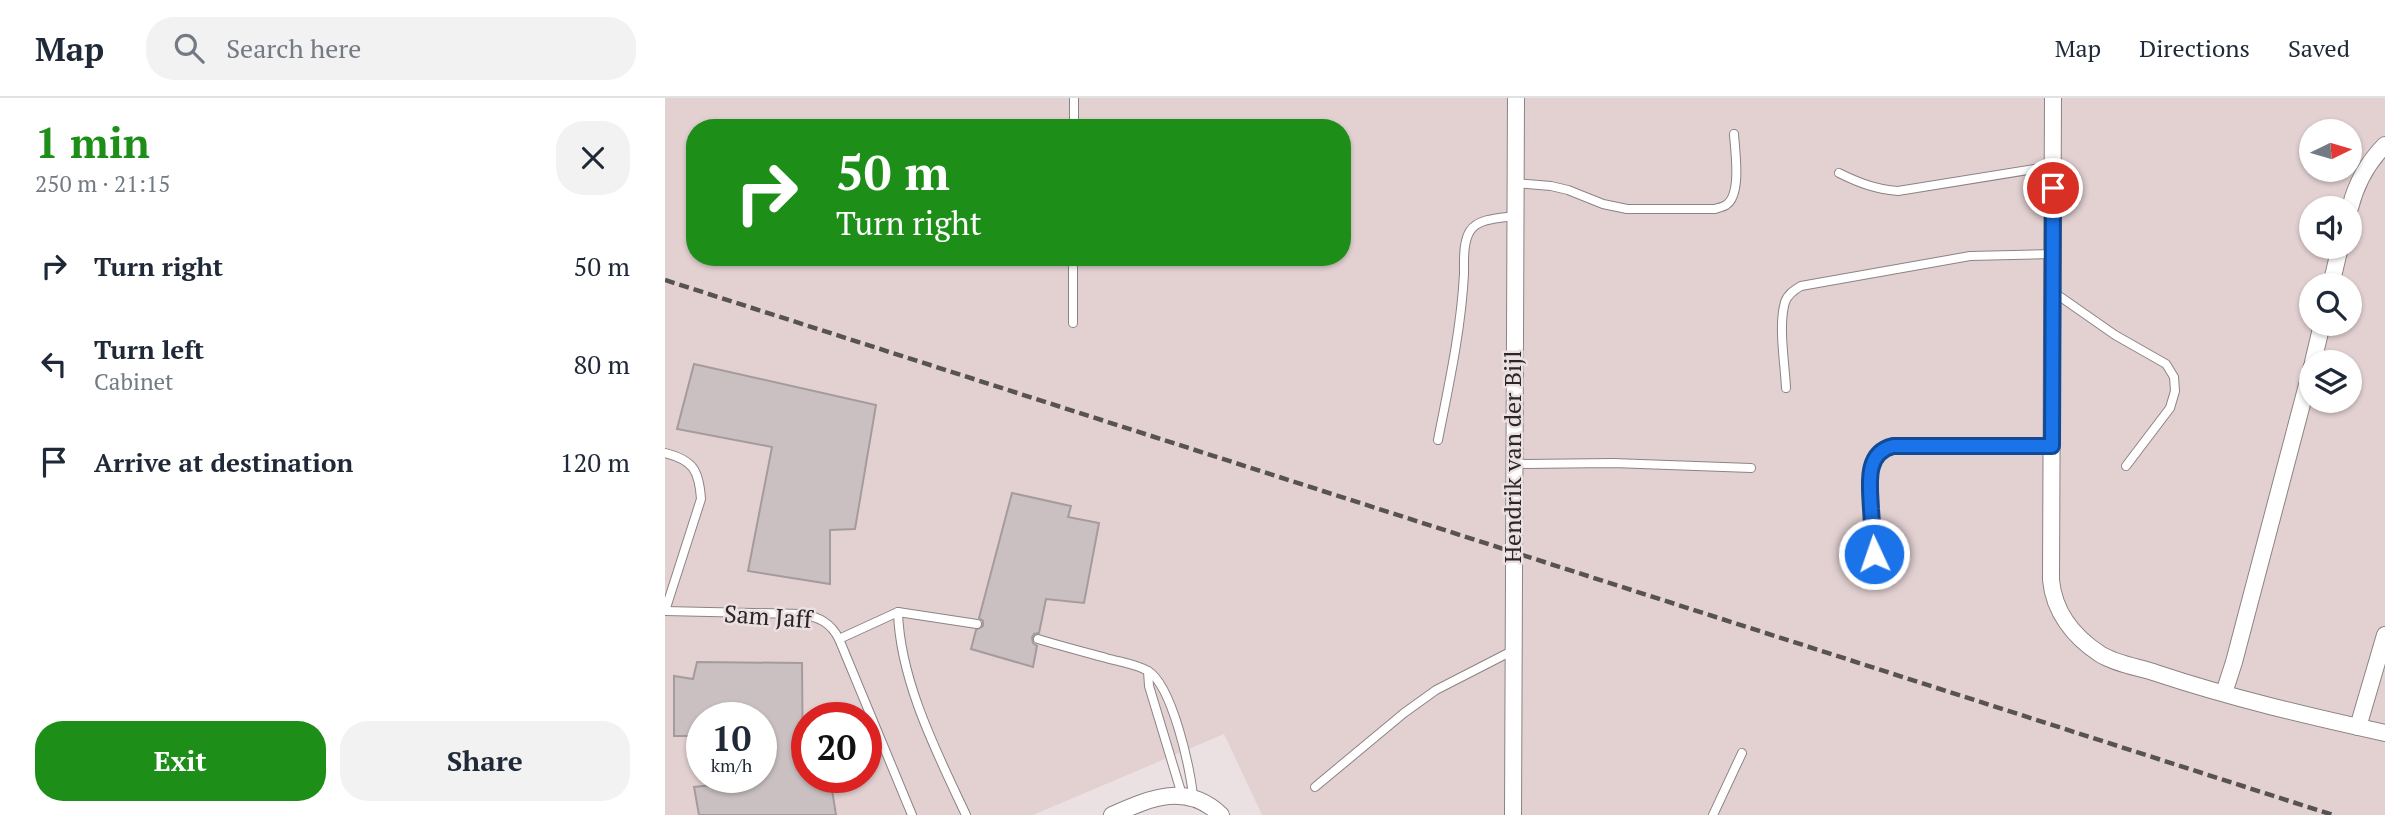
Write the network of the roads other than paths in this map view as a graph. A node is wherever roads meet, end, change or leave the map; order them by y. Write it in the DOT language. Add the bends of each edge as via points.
graph roads {
  1 [pos="1074,98"];
  2 [pos="1516,98"];
  3 [pos="2053,98"];
  4 [pos="1074,119"];
  5 [pos="1734,134"];
  6 [pos="2385,145"];
  7 [pos="2053,166"];
  8 [pos="1839,173"];
  9 [pos="1515,183"];
  10 [pos="2353,196"];
  11 [pos="1515,216"];
  12 [pos="2052,254"];
  13 [pos="1073,266"];
  14 [pos="2052,291"];
  15 [pos="1073,323"];
  16 [pos="1786,388"];
  17 [pos="2299,413"];
  18 [pos="1438,440"];
  19 [pos="2052,446"];
  20 [pos="665,453"];
  21 [pos="1513,464"];
  22 [pos="2126,466"];
  23 [pos="1751,468"];
  24 [pos="1874,554"];
  25 [pos="665,611"];
  26 [pos="898,612"];
  27 [pos="978,624"];
  28 [pos="2385,635"];
  29 [pos="839,639"];
  30 [pos="1038,639"];
  31 [pos="1512,651"];
  32 [pos="1148,671"];
  33 [pos="2224,694"];
  34 [pos="2358,727"];
  35 [pos="2385,733"];
  36 [pos="1742,753"];
  37 [pos="1315,787"];
  38 [pos="1187,796"];
  39 [pos="912,815"];
  40 [pos="966,815"];
  41 [pos="1112,815"];
  42 [pos="1221,815"];
  43 [pos="1513,815"];
  44 [pos="1713,815"];
  1 -- 4 [label="lane"];
  2 -- 9 [label="street, Hendrik van der Bijl"];
  3 -- 7 [label="street"];
  5 -- 9 [label="lane" via="1734,196 1715,209 1627,209 1551,186"];
  6 -- 10 [label="street" via="2363,173"];
  7 -- 8 [label="lane" via="1898,191 1878,190"];
  7 -- 12 [label="street"];
  9 -- 11 [label="street, Hendrik van der Bijl"];
  11 -- 18 [label="lane" via="1485,221 1468,233 1460,330"];
  11 -- 21 [label="street, Hendrik van der Bijl"];
  12 -- 14 [label="street"];
  12 -- 16 [label="lane" via="1970,256 1801,286 1791,293 1784,309"];
  13 -- 15 [label="lane"];
  14 -- 19 [label="street"];
  14 -- 22 [label="lane" via="2166,364 2173,377 2175,391 2169,408"];
  17 -- 33 [label="street"];
  19 -- 24 [label="lane" via="1885,449 1870,474"];
  19 -- 33 [label="street" via="2051,580 2055,602 2070,628 2108,658"];
  20 -- 25 [label="lane" via="681,457 695,469 701,499"];
  21 -- 23 [label="lane"];
  21 -- 31 [label="street, Hendrik van der Bijl"];
  25 -- 29 [label="lane, Sam Jaff" via="810,615 828,623"];
  26 -- 27 [label="lane"];
  26 -- 29 [label="lane"];
  26 -- 40 [label="lane" via="909,676"];
  28 -- 34 [label="street"];
  29 -- 39 [label="lane, Sam Jaff"];
  30 -- 32 [label="lane"];
  31 -- 37 [label="lane" via="1436,690"];
  31 -- 43 [label="street, Hendrik van der Bijl"];
  32 -- 38 [label="lane" via="1149,686"];
  32 -- 38 [label="lane" via="1166,692 1186,757"];
  33 -- 34 [label="street"];
  34 -- 35 [label="street"];
  36 -- 44 [label="lane"];
  38 -- 41 [label="street" via="1145,802"];
  38 -- 42 [label="street" via="1209,804"];
}
